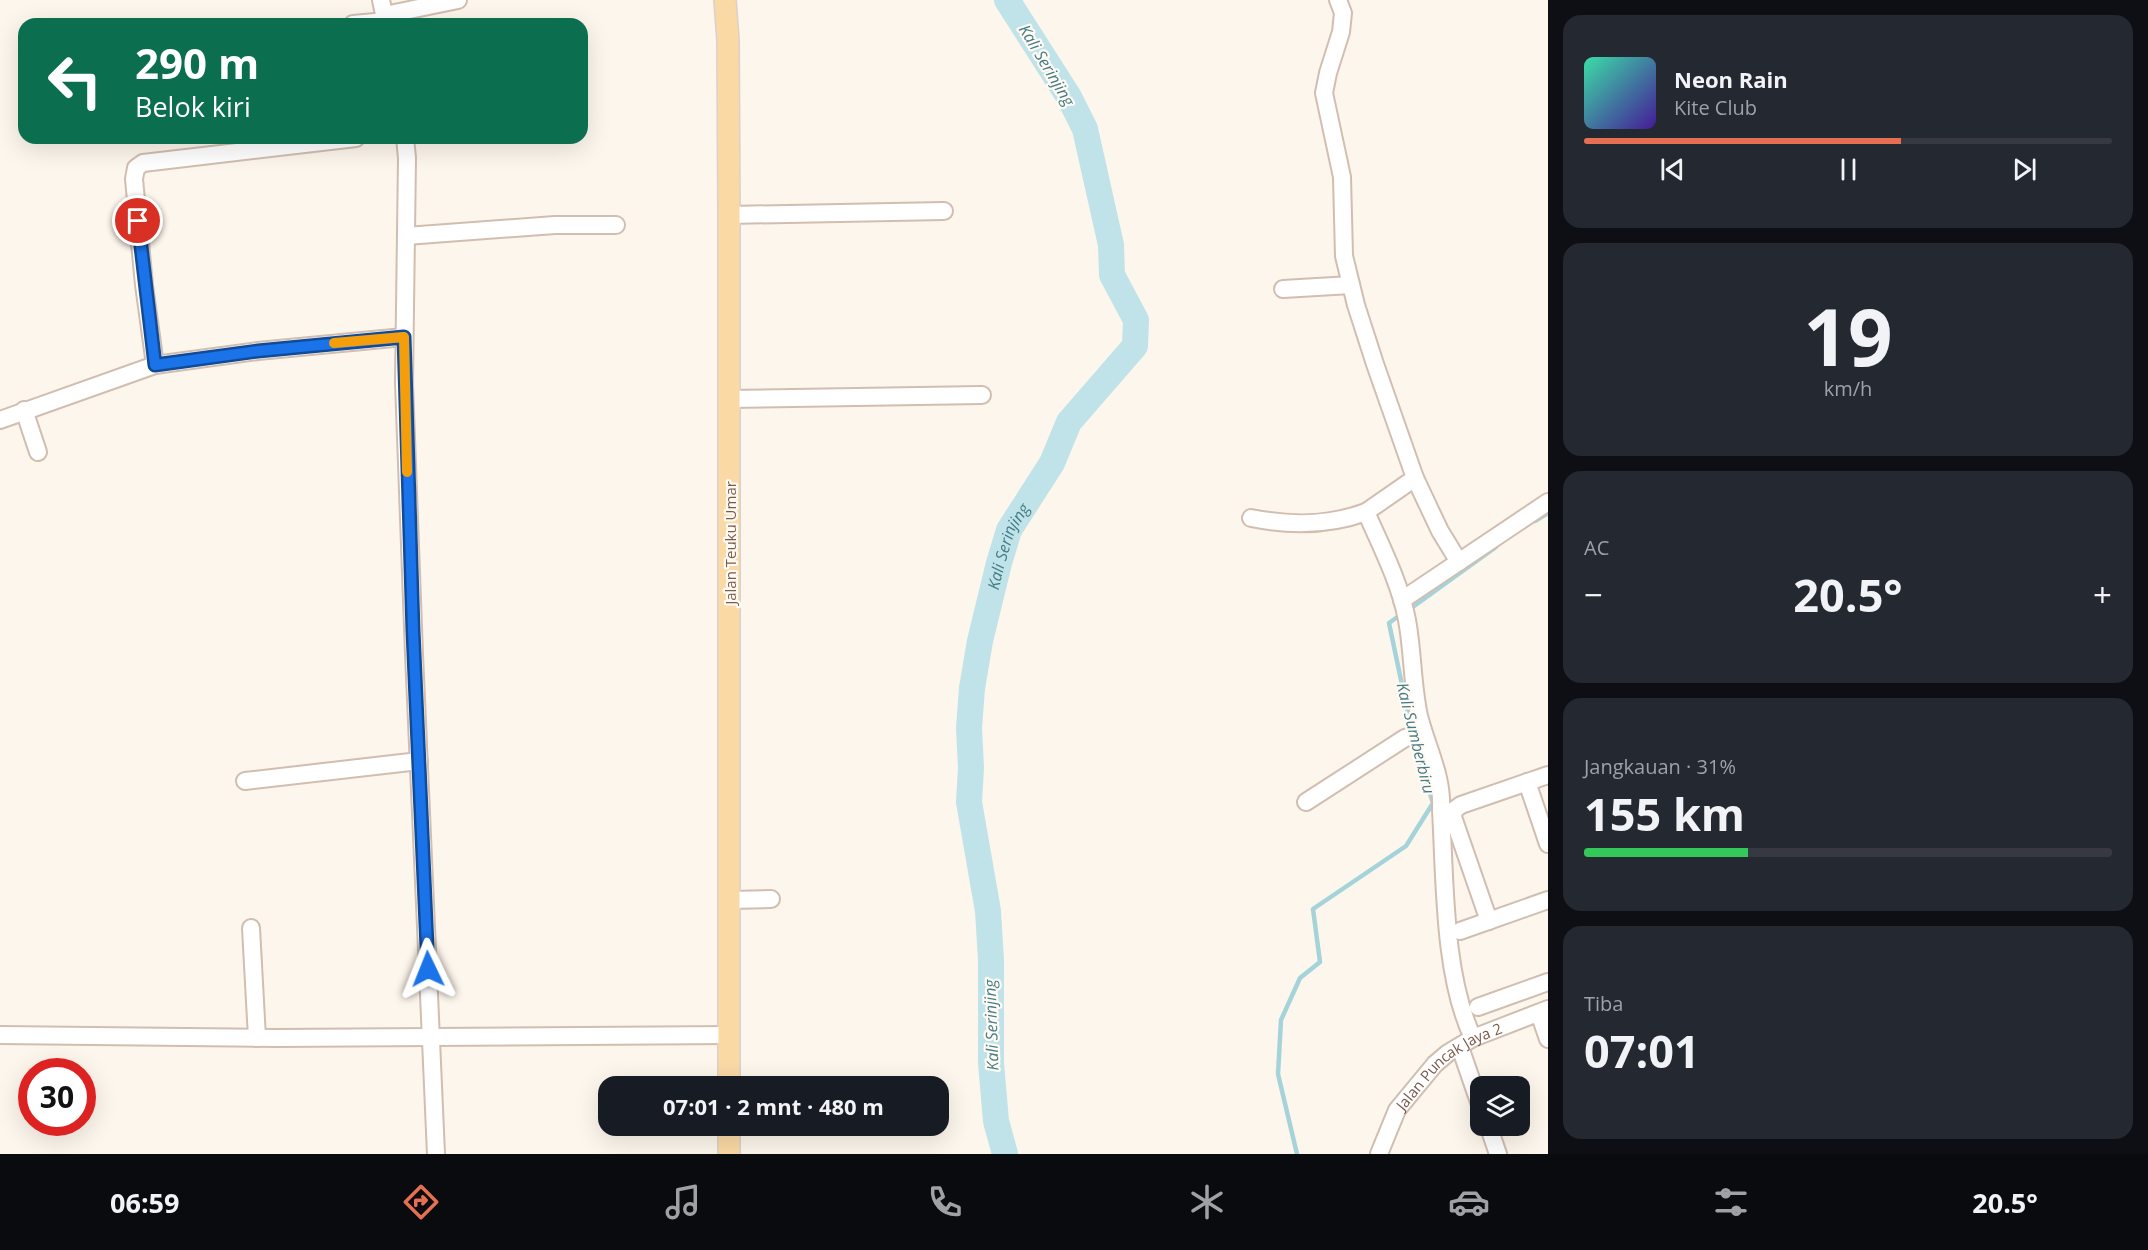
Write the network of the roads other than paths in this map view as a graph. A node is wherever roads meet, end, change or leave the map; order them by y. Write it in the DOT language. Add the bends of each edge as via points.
graph roads {
  1 [pos="458,0"];
  2 [pos="725,0"];
  3 [pos="1338,0"];
  4 [pos="385,15"];
  5 [pos="305,144"];
  6 [pos="406,144"];
  7 [pos="944,211"];
  8 [pos="729,215"];
  9 [pos="616,225"];
  10 [pos="406,236"];
  11 [pos="1351,285"];
  12 [pos="1283,289"];
  13 [pos="404,337"];
  14 [pos="155,365"];
  15 [pos="982,395"];
  16 [pos="729,399"];
  17 [pos="24,410"];
  18 [pos="0,420"];
  19 [pos="38,452"];
  20 [pos="1415,478"];
  21 [pos="1548,502"];
  22 [pos="1366,512"];
  23 [pos="1251,518"];
  24 [pos="1459,562"];
  25 [pos="1404,609"];
  26 [pos="1415,735"];
  27 [pos="419,761"];
  28 [pos="1548,775"];
  29 [pos="245,781"];
  30 [pos="1527,782"];
  31 [pos="1306,802"];
  32 [pos="1548,844"];
  33 [pos="771,899"];
  34 [pos="730,900"];
  35 [pos="1548,900"];
  36 [pos="1489,921"];
  37 [pos="251,928"];
  38 [pos="1460,931"];
  39 [pos="1548,981"];
  40 [pos="1478,1007"];
  41 [pos="1544,1011"];
  42 [pos="0,1035"];
  43 [pos="729,1035"];
  44 [pos="1468,1035"];
  45 [pos="431,1037"];
  46 [pos="257,1038"];
  47 [pos="1548,1039"];
  48 [pos="729,1076"];
  49 [pos="1475,1076"];
  50 [pos="729,1136"];
  51 [pos="1492,1136"];
  52 [pos="436,1154"];
  53 [pos="729,1154"];
  54 [pos="1379,1154"];
  55 [pos="1498,1154"];
  1 -- 4 [label="street"];
  2 -- 8 [label="main road, Jalan Teuku Umar"];
  3 -- 11 [label="street" via="1343,13 1341,32 1324,93 1342,177 1344,246"];
  5 -- 14 [label="street" via="139,165 134,179"];
  6 -- 10 [label="street"];
  7 -- 8 [label="street"];
  8 -- 16 [label="main road, Jalan Teuku Umar"];
  9 -- 10 [label="street" via="555,225"];
  10 -- 13 [label="street"];
  11 -- 12 [label="street"];
  11 -- 20 [label="street"];
  13 -- 14 [label="street"];
  13 -- 27 [label="street"];
  14 -- 17 [label="street"];
  15 -- 16 [label="street"];
  16 -- 34 [label="main road, Jalan Teuku Umar"];
  17 -- 18 [label="street"];
  17 -- 19 [label="street"];
  20 -- 22 [label="street"];
  20 -- 24 [label="street"];
  21 -- 24 [label="street"];
  22 -- 23 [label="street" via="1323,524"];
  22 -- 25 [label="street"];
  24 -- 25 [label="street"];
  25 -- 26 [label="street"];
  26 -- 31 [label="street"];
  26 -- 44 [label="street" via="1434,761 1442,793 1448,936"];
  27 -- 29 [label="street"];
  27 -- 45 [label="street"];
  28 -- 30 [label="street"];
  30 -- 32 [label="street"];
  30 -- 36 [label="street" via="1454,810 1453,817"];
  33 -- 34 [label="street"];
  34 -- 43 [label="main road, Jalan Teuku Umar"];
  35 -- 36 [label="street"];
  36 -- 38 [label="street"];
  37 -- 46 [label="street"];
  39 -- 40 [label="street"];
  41 -- 44 [label="street, Jalan Puncak Jaya 2"];
  41 -- 47 [label="street"];
  42 -- 46 [label="street"];
  43 -- 45 [label="street"];
  43 -- 48 [label="main road, Jalan Teuku Umar"];
  44 -- 49 [label="street"];
  44 -- 54 [label="street, Jalan Puncak Jaya 2" via="1435,1064 1397,1110"];
  45 -- 46 [label="street"];
  45 -- 52 [label="street"];
  50 -- 53 [label="main road"];
  51 -- 55 [label="street"];
}
